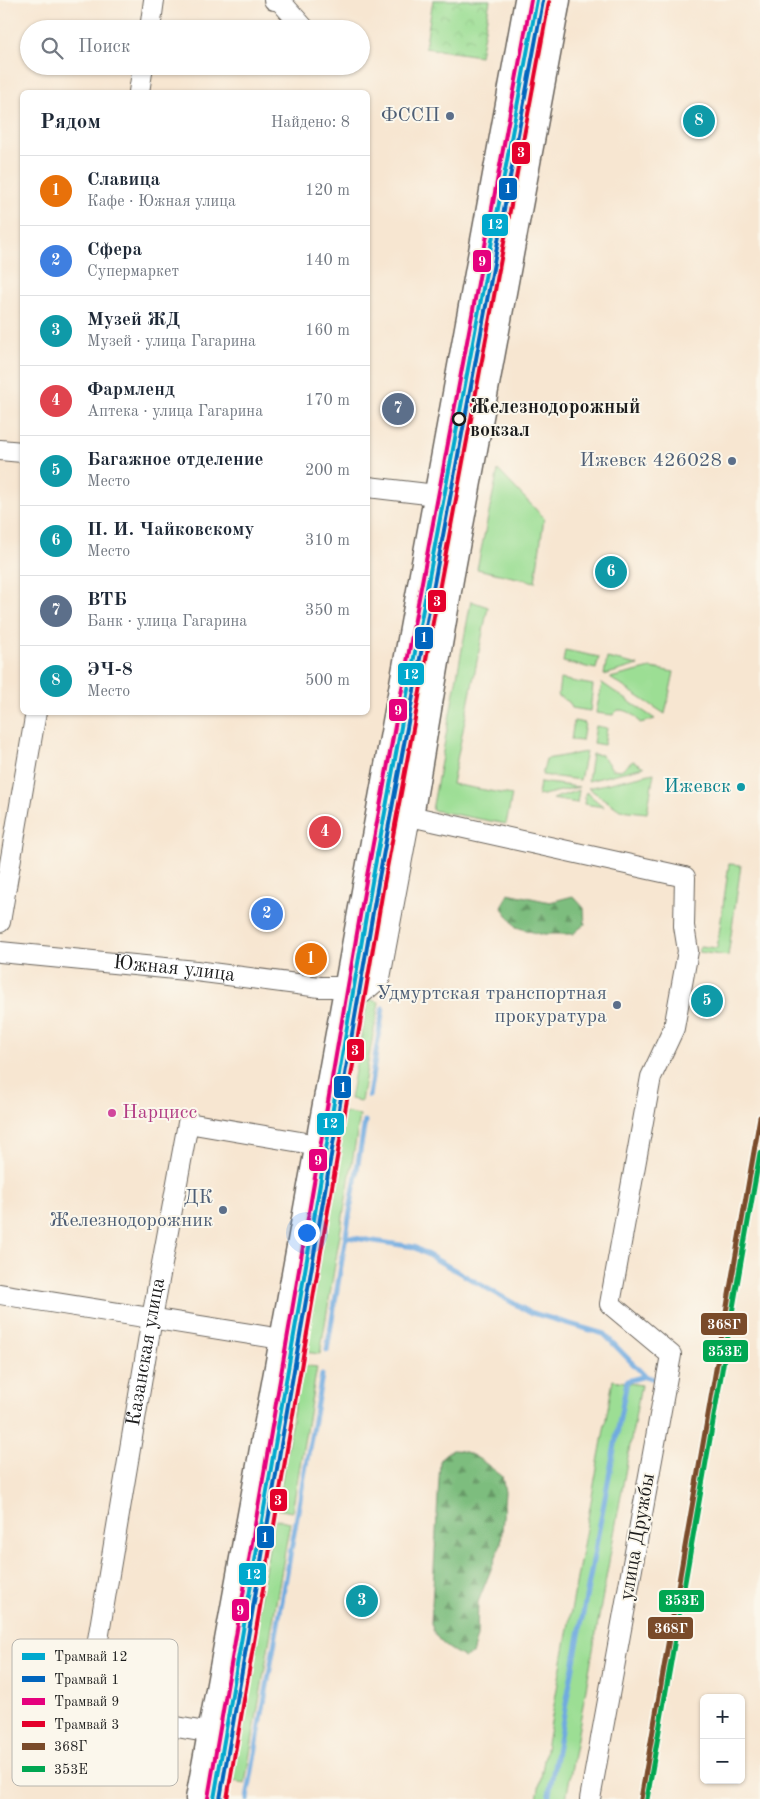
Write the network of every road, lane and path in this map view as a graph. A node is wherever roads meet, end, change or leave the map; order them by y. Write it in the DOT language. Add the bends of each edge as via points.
graph roads {
  1 [pos="154,0"];
  2 [pos="274,0"];
  3 [pos="528,0"];
  4 [pos="557,0"];
  5 [pos="151,20"];
  6 [pos="297,20"];
  7 [pos="142,75"];
  8 [pos="139,90"];
  9 [pos="0,450"];
  10 [pos="20,452"];
  11 [pos="370,487"];
  12 [pos="436,495"];
  13 [pos="35,715"];
  14 [pos="410,816"];
  15 [pos="365,889"];
  16 [pos="0,922"];
  17 [pos="0,952"];
  18 [pos="345,999"];
  19 [pos="318,1145"];
  20 [pos="0,1294"];
  21 [pos="152,1318"];
  22 [pos="282,1339"];
  23 [pos="98,1639"];
  24 [pos="178,1727"];
  25 [pos="211,1733"];
  26 [pos="199,1799"];
  27 [pos="590,1799"];
  1 -- 5 [label="street"];
  2 -- 6 [label="street" via="280,1"];
  3 -- 12 [label="main road"];
  4 -- 14 [label="main road" via="450,579"];
  7 -- 8 [label="street"];
  9 -- 10 [label="street"];
  11 -- 12 [label="street"];
  12 -- 15 [label="main road"];
  13 -- 16 [label="street"];
  14 -- 15 [label="main road"];
  14 -- 18 [label="street" via="380,978"];
  14 -- 27 [label="street, улица Дружбы" via="685,877 684,926 688,951 674,1028 651,1077 610,1304 672,1355"];
  15 -- 18 [label="main road"];
  17 -- 18 [label="street, Южная улица" via="320,987"];
  18 -- 19 [label="main road"];
  19 -- 21 [label="street, Казанская улица" via="188,1123"];
  19 -- 22 [label="main road"];
  20 -- 21 [label="street"];
  21 -- 22 [label="street"];
  21 -- 23 [label="street, Казанская улица"];
  22 -- 25 [label="main road"];
  24 -- 25 [label="street, Казанская улица"];
  25 -- 26 [label="main road"];
}
